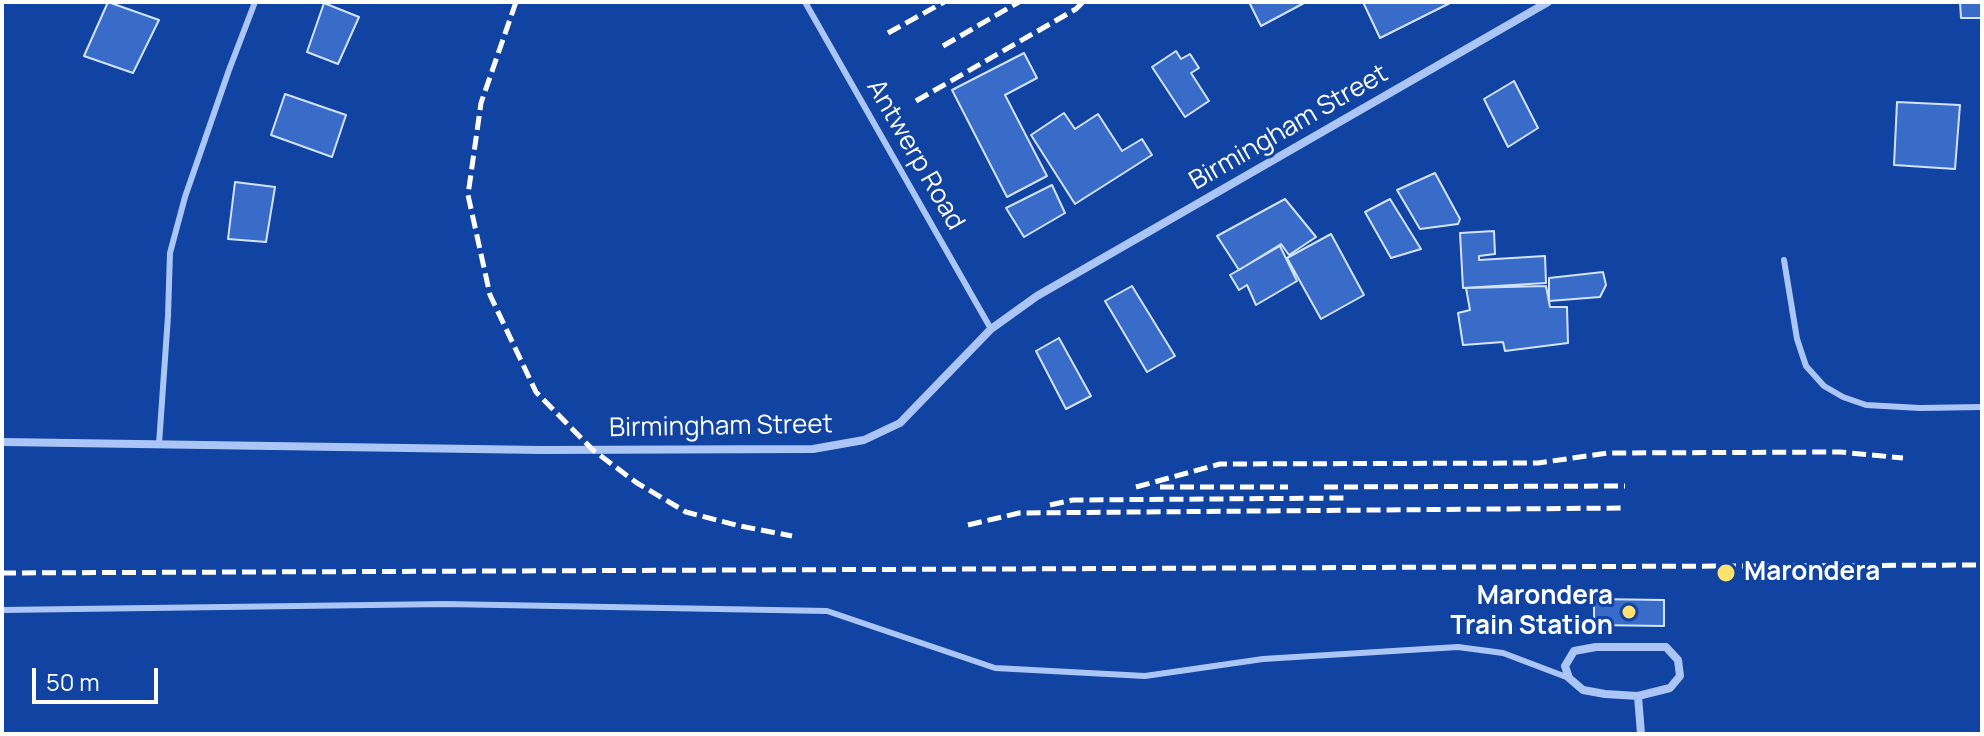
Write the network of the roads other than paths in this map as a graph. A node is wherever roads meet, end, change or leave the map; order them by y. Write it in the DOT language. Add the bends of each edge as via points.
graph roads {
  1 [pos="255,2"];
  2 [pos="805,2"];
  3 [pos="1548,2"];
  4 [pos="1784,260"];
  5 [pos="991,329"];
  6 [pos="1982,407"];
  7 [pos="2,442"];
  8 [pos="159,444"];
  9 [pos="2,610"];
  10 [pos="1569,678"];
  11 [pos="1638,696"];
  12 [pos="1641,734"];
  1 -- 8 [label="lane" via="170,253"];
  2 -- 5 [label="lane, Antwerp Road"];
  3 -- 5 [label="street, Birmingham Street" via="1037,296"];
  4 -- 6 [label="lane" via="1797,339 1806,366 1824,386 1866,405"];
  5 -- 8 [label="street, Birmingham Street" via="900,423 864,440 826,447 541,450"];
  7 -- 8 [label="street, Birmingham Street"];
  9 -- 10 [label="lane" via="445,604 827,611 995,668 1145,676 1263,659 1458,647 1503,653"];
  10 -- 11 [label="street" via="1583,690"];
  10 -- 11 [label="street" via="1565,666 1574,651 1666,647 1678,660 1680,676 1670,688"];
  11 -- 12 [label="street"];
}
